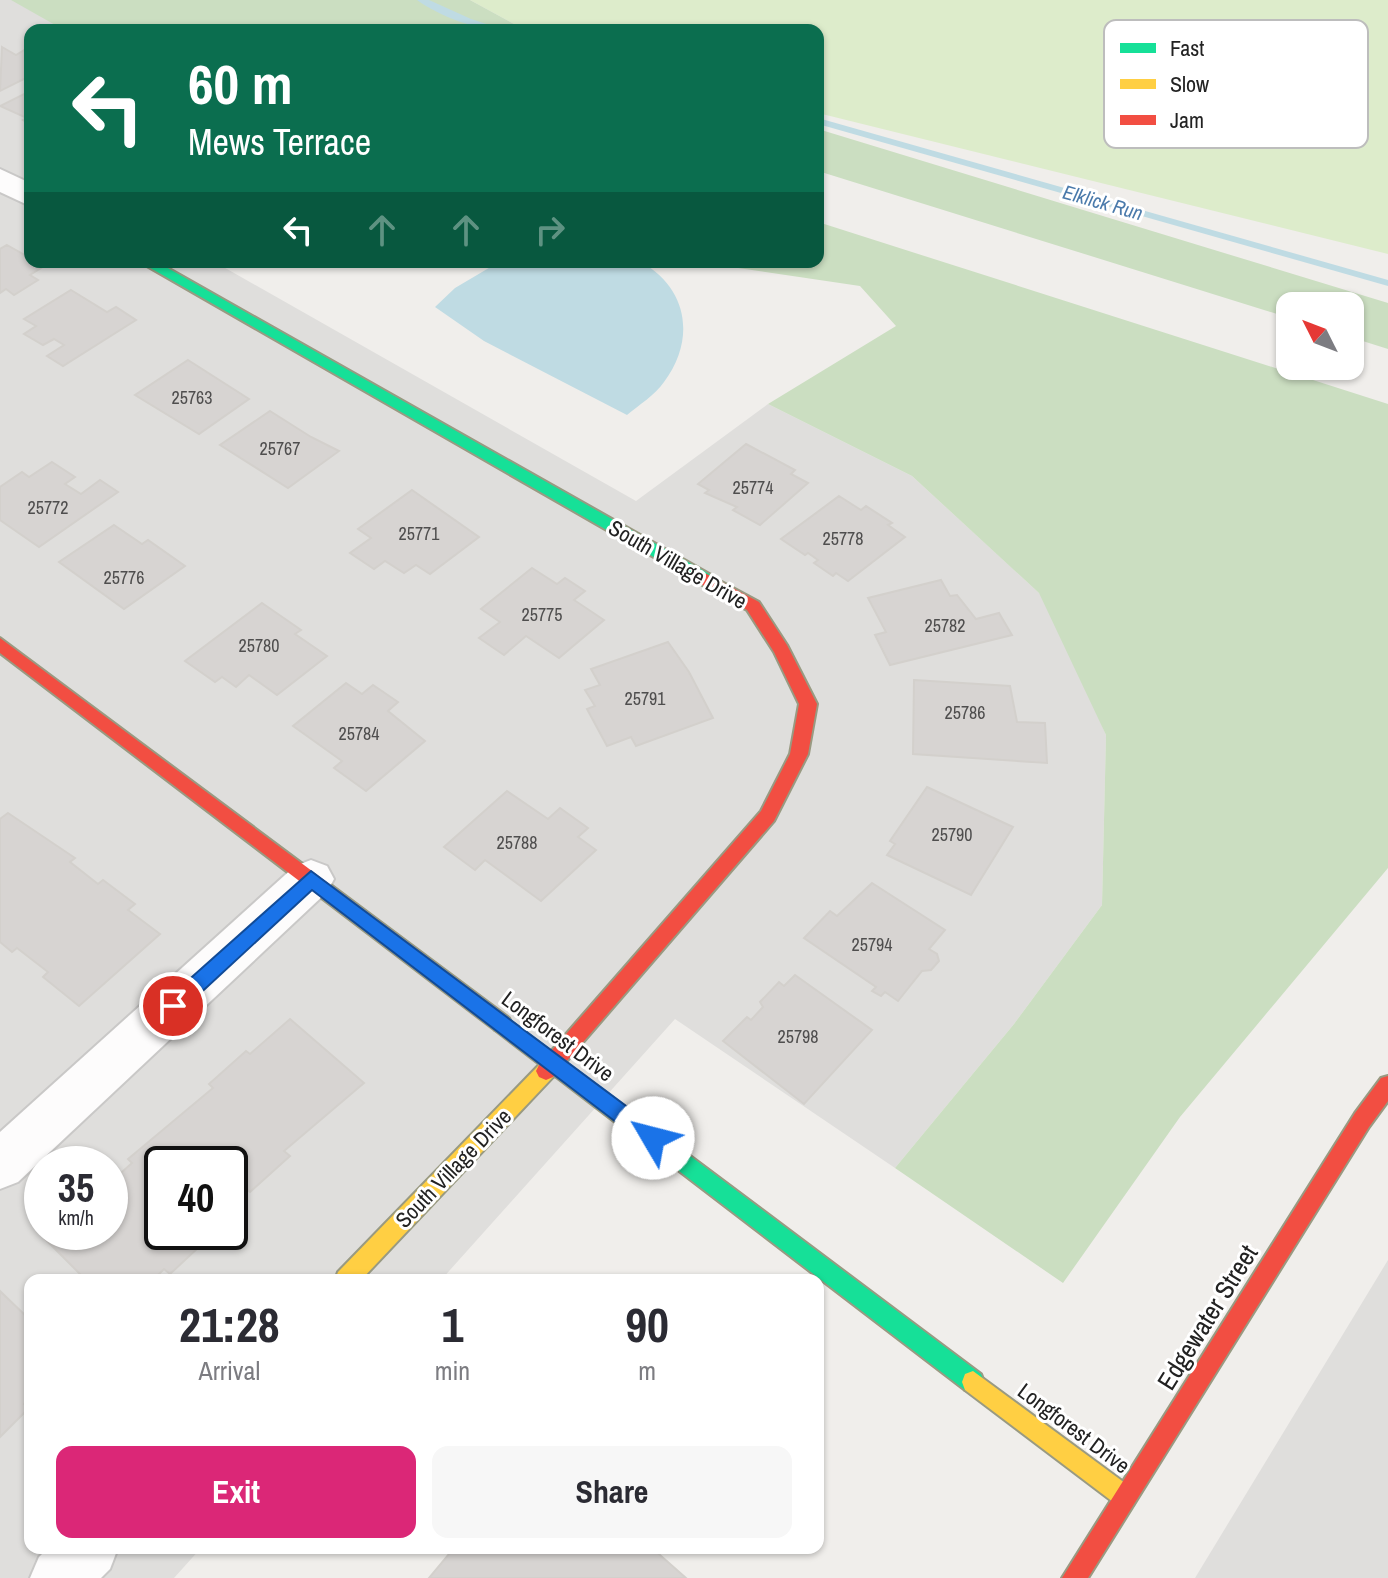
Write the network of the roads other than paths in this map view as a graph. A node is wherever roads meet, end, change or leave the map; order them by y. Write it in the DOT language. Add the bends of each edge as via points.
graph roads {
  1 [pos="158,268"];
  2 [pos="0,644"];
  3 [pos="311,879"];
  4 [pos="554,1063"];
  5 [pos="1388,1085"];
  6 [pos="0,1165"];
  7 [pos="352,1274"];
  8 [pos="1125,1497"];
  9 [pos="83,1554"];
  10 [pos="60,1578"];
  11 [pos="1074,1578"];
  1 -- 4 [label="street, South Village Drive" via="753,606 781,649 808,704 799,754 768,816"];
  2 -- 3 [label="street, Longforest Drive"];
  3 -- 4 [label="street, Longforest Drive"];
  3 -- 6 [label="street"];
  4 -- 7 [label="street, South Village Drive"];
  4 -- 8 [label="street, Longforest Drive"];
  5 -- 8 [label="street, Edgewater Street"];
  8 -- 11 [label="street, Edgewater Street"];
  9 -- 10 [label="street"];
}
